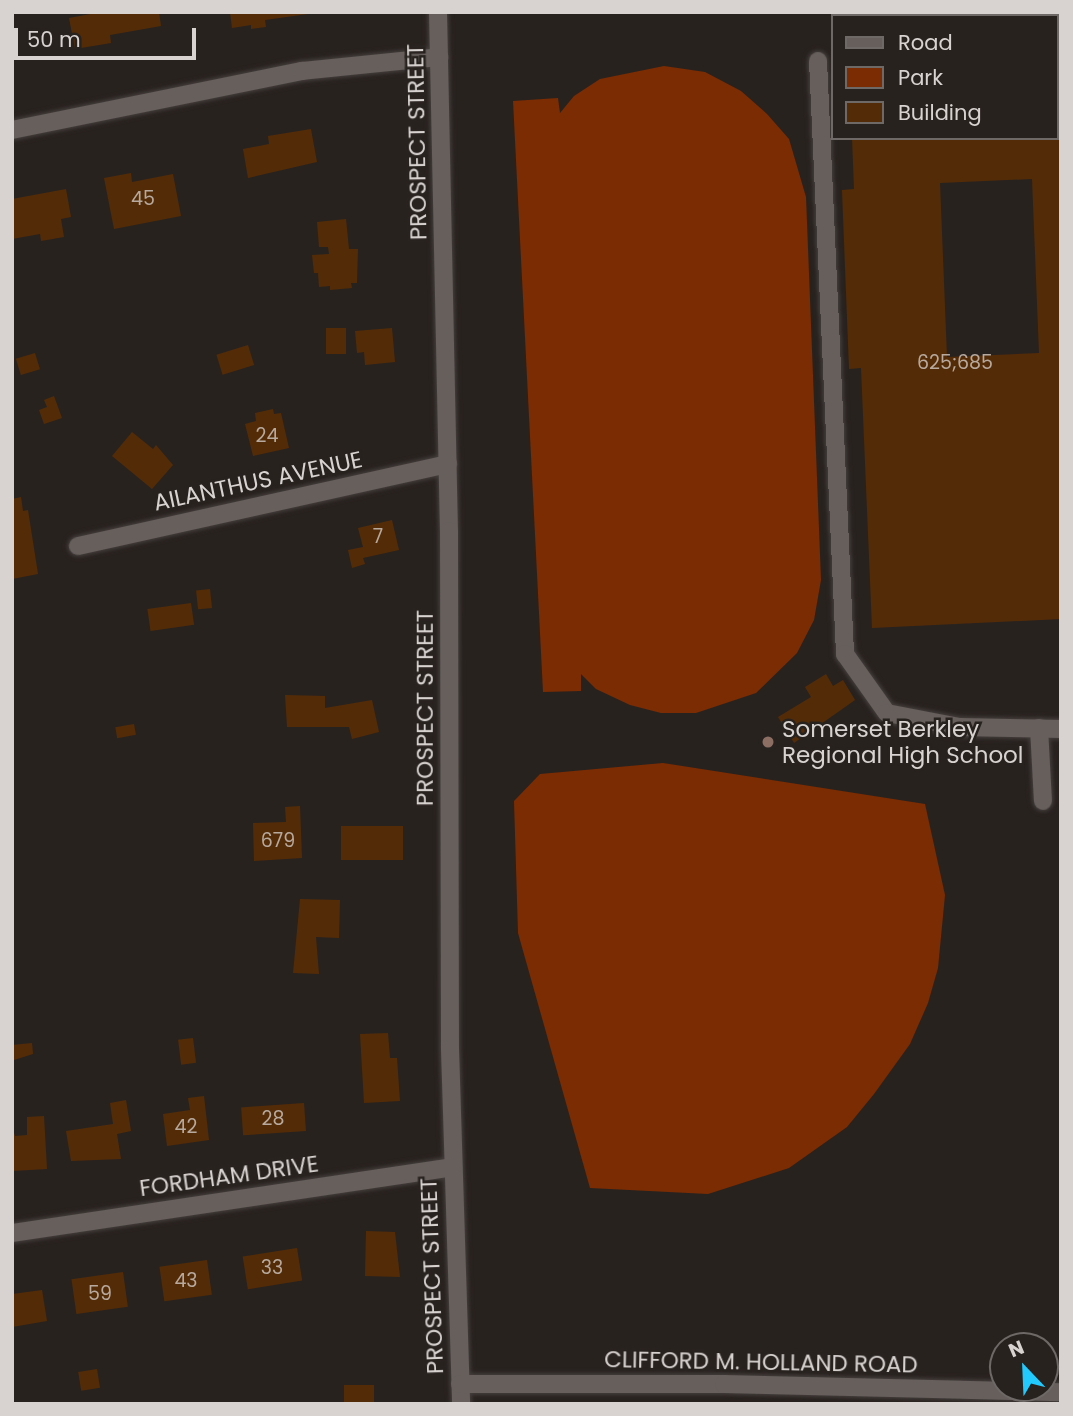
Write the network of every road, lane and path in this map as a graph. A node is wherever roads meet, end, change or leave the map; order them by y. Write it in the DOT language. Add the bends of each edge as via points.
graph roads {
  1 [pos="438,12"];
  2 [pos="439,57"];
  3 [pos="818,61"];
  4 [pos="12,130"];
  5 [pos="448,464"];
  6 [pos="78,546"];
  7 [pos="1039,729"];
  8 [pos="1061,729"];
  9 [pos="1043,801"];
  10 [pos="453,1167"];
  11 [pos="12,1233"];
  12 [pos="460,1384"];
  13 [pos="1061,1392"];
  14 [pos="461,1404"];
  1 -- 2 [label="street, PROSPECT STREET"];
  2 -- 4 [label="street" via="302,71"];
  2 -- 5 [label="street, PROSPECT STREET"];
  3 -- 7 [label="street" via="845,654 887,713 960,727"];
  5 -- 6 [label="street, AILANTHUS AVENUE"];
  5 -- 10 [label="street, PROSPECT STREET"];
  7 -- 8 [label="street"];
  7 -- 9 [label="street"];
  10 -- 11 [label="street, FORDHAM DRIVE"];
  10 -- 12 [label="street, PROSPECT STREET"];
  12 -- 13 [label="street, CLIFFORD M. HOLLAND ROAD" via="724,1384"];
  12 -- 14 [label="street, PROSPECT STREET"];
}
